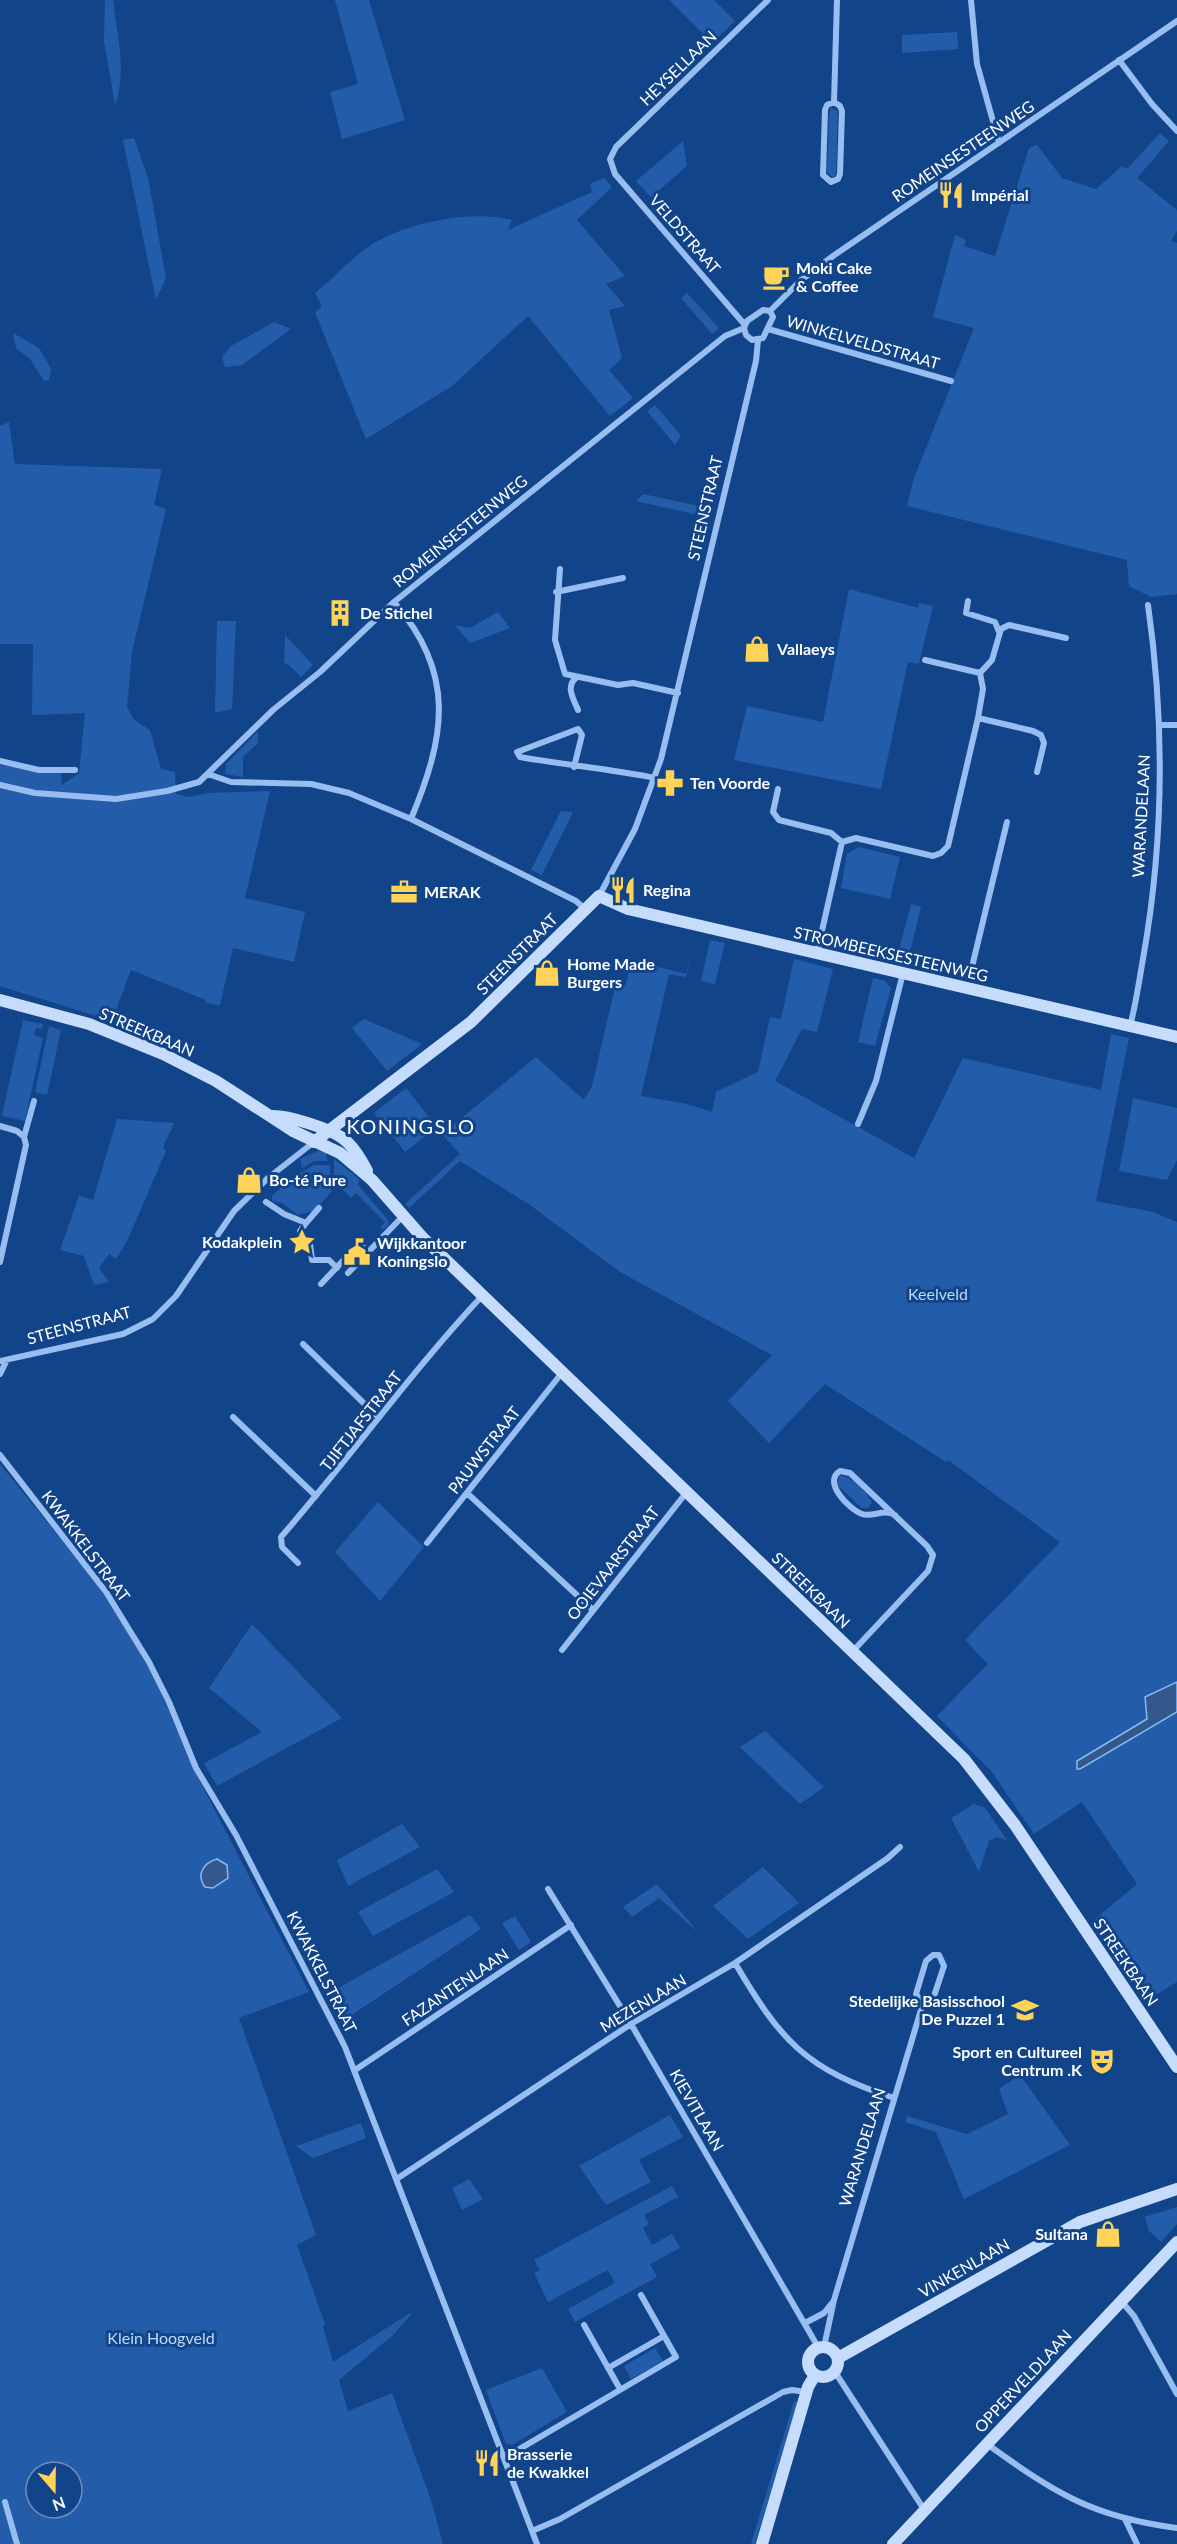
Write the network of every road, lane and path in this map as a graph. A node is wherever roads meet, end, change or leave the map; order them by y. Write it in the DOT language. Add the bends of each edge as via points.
graph roads {
  1 [pos="768,0"];
  2 [pos="837,0"];
  3 [pos="971,0"];
  4 [pos="1177,21"];
  5 [pos="1119,60"];
  6 [pos="834,102"];
  7 [pos="1177,131"];
  8 [pos="999,143"];
  9 [pos="610,159"];
  10 [pos="770,311"];
  11 [pos="744,326"];
  12 [pos="768,329"];
  13 [pos="758,340"];
  14 [pos="951,381"];
  15 [pos="560,569"];
  16 [pos="623,578"];
  17 [pos="556,592"];
  18 [pos="968,601"];
  19 [pos="394,602"];
  20 [pos="1148,605"];
  21 [pos="999,633"];
  22 [pos="1066,638"];
  23 [pos="925,660"];
  24 [pos="980,673"];
  25 [pos="577,677"];
  26 [pos="678,693"];
  27 [pos="578,710"];
  28 [pos="978,718"];
  29 [pos="1161,725"];
  30 [pos="1177,725"];
  31 [pos="0,761"];
  32 [pos="574,767"];
  33 [pos="75,770"];
  34 [pos="1037,772"];
  35 [pos="208,774"];
  36 [pos="655,778"];
  37 [pos="0,785"];
  38 [pos="778,789"];
  39 [pos="411,819"];
  40 [pos="1007,822"];
  41 [pos="842,842"];
  42 [pos="599,896"];
  43 [pos="585,909"];
  44 [pos="816,953"];
  45 [pos="903,974"];
  46 [pos="970,975"];
  47 [pos="0,1000"];
  48 [pos="1130,1026"];
  49 [pos="1177,1037"];
  50 [pos="34,1101"];
  51 [pos="272,1116"];
  52 [pos="858,1124"];
  53 [pos="0,1126"];
  54 [pos="329,1132"];
  55 [pos="24,1137"];
  56 [pos="314,1142"];
  57 [pos="372,1180"];
  58 [pos="266,1202"];
  59 [pos="319,1208"];
  60 [pos="402,1217"];
  61 [pos="306,1223"];
  62 [pos="363,1244"];
  63 [pos="0,1262"];
  64 [pos="337,1268"];
  65 [pos="348,1273"];
  66 [pos="321,1284"];
  67 [pos="482,1296"];
  68 [pos="303,1344"];
  69 [pos="3,1361"];
  70 [pos="0,1374"];
  71 [pos="561,1374"];
  72 [pos="233,1417"];
  73 [pos="378,1417"];
  74 [pos="0,1455"];
  75 [pos="467,1493"];
  76 [pos="686,1493"];
  77 [pos="316,1496"];
  78 [pos="895,1515"];
  79 [pos="427,1543"];
  80 [pos="298,1563"];
  81 [pos="593,1610"];
  82 [pos="562,1650"];
  83 [pos="852,1652"];
  84 [pos="900,1847"];
  85 [pos="548,1889"];
  86 [pos="570,1925"];
  87 [pos="735,1963"];
  88 [pos="923,2003"];
  89 [pos="631,2024"];
  90 [pos="1177,2067"];
  91 [pos="355,2070"];
  92 [pos="894,2098"];
  93 [pos="398,2178"];
  94 [pos="1177,2189"];
  95 [pos="1177,2242"];
  96 [pos="641,2295"];
  97 [pos="834,2300"];
  98 [pos="1121,2301"];
  99 [pos="805,2323"];
  100 [pos="584,2325"];
  101 [pos="664,2336"];
  102 [pos="821,2347"];
  103 [pos="838,2358"];
  104 [pos="608,2368"];
  105 [pos="835,2372"];
  106 [pos="815,2374"];
  107 [pos="620,2389"];
  108 [pos="807,2392"];
  109 [pos="1177,2394"];
  110 [pos="986,2444"];
  111 [pos="504,2458"];
  112 [pos="5,2502"];
  113 [pos="925,2511"];
  114 [pos="1125,2519"];
  115 [pos="1177,2528"];
  116 [pos="532,2531"];
  117 [pos="17,2544"];
  118 [pos="537,2544"];
  119 [pos="762,2544"];
  120 [pos="893,2544"];
  121 [pos="1137,2544"];
  1 -- 9 [label="street, HEYSELLAAN" via="616,147"];
  2 -- 6 [label="street"];
  3 -- 8 [label="street" via="977,64"];
  4 -- 5 [label="street, ROMEINSESTEENWEG"];
  5 -- 7 [label="street"];
  5 -- 8 [label="street, ROMEINSESTEENWEG"];
  6 -- 6 [label="street" via="842,111 840,174 831,182 823,175 824,125 825,107"];
  8 -- 10 [label="street, ROMEINSESTEENWEG" via="816,268"];
  9 -- 11 [label="street, VELDSTRAAT" via="615,174"];
  10 -- 11 [label="street, ROMEINSESTEENWEG" via="763,310"];
  10 -- 12 [label="street" via="773,317"];
  11 -- 13 [label="street" via="749,338"];
  11 -- 19 [label="street, ROMEINSESTEENWEG" via="725,336"];
  12 -- 13 [label="street"];
  12 -- 14 [label="street, WINKELVELDSTRAAT"];
  13 -- 26 [label="street, STEENSTRAAT"];
  15 -- 17 [label="street"];
  16 -- 17 [label="street"];
  17 -- 25 [label="street" via="555,640 565,674"];
  18 -- 21 [label="street" via="966,613 994,622"];
  19 -- 35 [label="street, ROMEINSESTEENWEG"];
  19 -- 39 [label="street" via="423,643 439,705 436,751"];
  20 -- 29 [label="street, WARANDELAAN"];
  21 -- 22 [label="street" via="1010,625"];
  21 -- 24 [label="street" via="992,660"];
  23 -- 24 [label="street"];
  24 -- 28 [label="street"];
  25 -- 26 [label="street" via="618,685 633,682"];
  25 -- 27 [label="street" via="570,689"];
  26 -- 36 [label="street, STEENSTRAAT"];
  28 -- 34 [label="street" via="1041,735 1044,743"];
  28 -- 41 [label="street" via="945,850 933,855 855,838"];
  29 -- 30 [label="street"];
  29 -- 48 [label="street, WARANDELAAN" via="1157,862"];
  31 -- 33 [label="street" via="39,770"];
  32 -- 32 [label="street" via="520,756 517,752 578,729 582,735"];
  32 -- 36 [label="street"];
  35 -- 37 [label="street, ROMEINSESTEENWEG" via="183,787 117,799 35,793"];
  35 -- 39 [label="street" via="231,782 331,787"];
  36 -- 42 [label="street, STEENSTRAAT" via="628,845"];
  38 -- 41 [label="street" via="773,812 779,820 831,833"];
  39 -- 43 [label="street"];
  40 -- 46 [label="street, STROMBEEKSESTEENWEG"];
  41 -- 44 [label="street"];
  42 -- 43 [label="street, STEENSTRAAT"];
  42 -- 44 [label="street, STROMBEEKSESTEENWEG" via="628,909"];
  43 -- 54 [label="street, STEENSTRAAT" via="487,1008"];
  44 -- 45 [label="street, STROMBEEKSESTEENWEG"];
  45 -- 48 [label="street, STROMBEEKSESTEENWEG"];
  45 -- 52 [label="street" via="879,1070"];
  47 -- 51 [label="street, STREEKBAAN" via="54,1013 127,1039 201,1073"];
  48 -- 49 [label="street, STROMBEEKSESTEENWEG"];
  50 -- 55 [label="street"];
  51 -- 54 [label="street, STREEKBAAN"];
  51 -- 56 [label="street, STREEKBAAN"];
  53 -- 55 [label="street"];
  54 -- 56 [label="street, STEENSTRAAT"];
  54 -- 57 [label="street, STREEKBAAN" via="347,1143"];
  55 -- 63 [label="street" via="26,1145"];
  56 -- 57 [label="street, STREEKBAAN" via="338,1151"];
  56 -- 69 [label="street, STEENSTRAAT" via="234,1211 176,1296 153,1319 123,1334"];
  57 -- 60 [label="street, STREEKBAAN"];
  58 -- 61 [label="street"];
  59 -- 61 [label="street"];
  60 -- 65 [label="street"];
  60 -- 67 [label="street, STREEKBAAN"];
  61 -- 64 [label="street" via="300,1231 310,1244 312,1260 329,1260"];
  62 -- 64 [label="street"];
  64 -- 66 [label="street"];
  67 -- 71 [label="street, STREEKBAAN"];
  67 -- 73 [label="street, TJIFTJAFSTRAAT"];
  68 -- 73 [label="street"];
  69 -- 70 [label="street"];
  71 -- 75 [label="street, PAUWSTRAAT"];
  71 -- 76 [label="street, STREEKBAAN"];
  72 -- 77 [label="street"];
  73 -- 77 [label="street, TJIFTJAFSTRAAT"];
  74 -- 91 [label="street, KWAKKELSTRAAT" via="129,1627 162,1686 196,1768 236,1835"];
  75 -- 79 [label="street, PAUWSTRAAT"];
  75 -- 81 [label="street"];
  76 -- 81 [label="street, OOIEVAARSTRAAT"];
  76 -- 83 [label="street, STREEKBAAN"];
  77 -- 80 [label="street, TJIFTJAFSTRAAT" via="280,1540"];
  78 -- 78 [label="street" via="847,1471 834,1475 834,1488 858,1512 869,1515 884,1511"];
  78 -- 83 [label="street" via="931,1550 933,1561"];
  81 -- 82 [label="street, OOIEVAARSTRAAT"];
  83 -- 90 [label="street, STREEKBAAN" via="986,1786"];
  84 -- 87 [label="street, MEZENLAAN"];
  85 -- 86 [label="street, KIEVITLAAN"];
  86 -- 89 [label="street, KIEVITLAAN"];
  86 -- 91 [label="street, FAZANTENLAAN"];
  87 -- 89 [label="street, MEZENLAAN"];
  87 -- 92 [label="street" via="773,2024 799,2052 842,2080"];
  88 -- 88 [label="street, WARANDELAAN" via="933,1999 944,1966 939,1955 926,1961 916,1994"];
  88 -- 92 [label="street, WARANDELAAN"];
  89 -- 93 [label="street, MEZENLAAN"];
  89 -- 99 [label="street, KIEVITLAAN"];
  91 -- 93 [label="street, KWAKKELSTRAAT"];
  92 -- 97 [label="street, WARANDELAAN"];
  93 -- 111 [label="street, KWAKKELSTRAAT"];
  94 -- 103 [label="street, VINKENLAAN" via="1080,2222"];
  95 -- 98 [label="street, OPPERVELDLAAN"];
  96 -- 101 [label="street"];
  97 -- 99 [label="street" via="824,2313"];
  97 -- 102 [label="street, WARANDELAAN"];
  98 -- 109 [label="street" via="1134,2316"];
  98 -- 110 [label="street, OPPERVELDLAAN"];
  99 -- 102 [label="street, KIEVITLAAN"];
  100 -- 104 [label="street"];
  101 -- 104 [label="street"];
  101 -- 107 [label="street" via="676,2357"];
  102 -- 103 [label="street" via="832,2349"];
  102 -- 106 [label="street, WARANDELAAN" via="808,2359"];
  103 -- 105 [label="street"];
  104 -- 107 [label="street"];
  105 -- 106 [label="street" via="825,2377"];
  105 -- 113 [label="street"];
  106 -- 108 [label="street, WARANDELAAN"];
  107 -- 111 [label="street"];
  108 -- 116 [label="street" via="783,2392 560,2519"];
  108 -- 119 [label="street, WARANDELAAN"];
  110 -- 113 [label="street, OPPERVELDLAAN"];
  110 -- 114 [label="street" via="1064,2497"];
  111 -- 116 [label="street, KWAKKELSTRAAT"];
  112 -- 117 [label="street"];
  113 -- 120 [label="street, OPPERVELDLAAN"];
  114 -- 115 [label="street"];
  114 -- 121 [label="street"];
  116 -- 118 [label="street, KWAKKELSTRAAT"];
}
